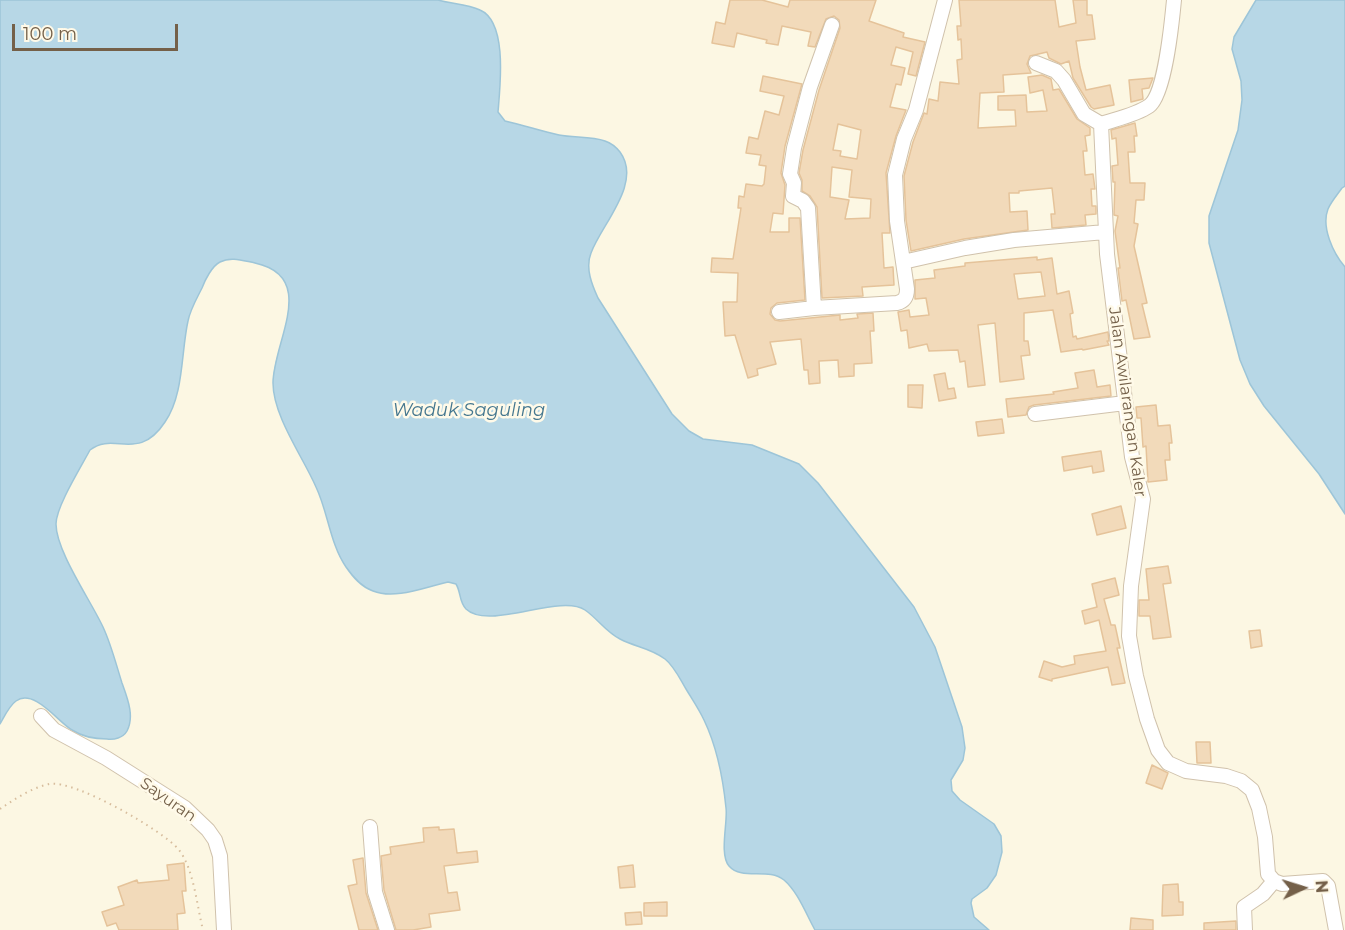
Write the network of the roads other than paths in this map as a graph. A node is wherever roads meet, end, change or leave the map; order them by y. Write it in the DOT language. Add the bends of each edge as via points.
graph roads {
  1 [pos="945,0"];
  2 [pos="1174,0"];
  3 [pos="832,25"];
  4 [pos="1036,63"];
  5 [pos="1101,124"];
  6 [pos="1105,232"];
  7 [pos="903,262"];
  8 [pos="814,308"];
  9 [pos="779,312"];
  10 [pos="1125,404"];
  11 [pos="1035,414"];
  12 [pos="40,716"];
  13 [pos="370,827"];
  14 [pos="1274,881"];
  15 [pos="224,930"];
  16 [pos="387,930"];
  17 [pos="1245,930"];
  18 [pos="1336,930"];
  1 -- 7 [label="street" via="895,175"];
  2 -- 5 [label="street" via="1157,98 1149,106"];
  3 -- 8 [label="street" via="810,87 790,174 793,196 808,208"];
  4 -- 5 [label="street" via="1056,71 1084,114"];
  5 -- 6 [label="street, Jalan Awilarangan Kaler"];
  6 -- 7 [label="street" via="994,243"];
  6 -- 10 [label="street, Jalan Awilarangan Kaler"];
  7 -- 8 [label="street" via="908,289 902,302"];
  8 -- 9 [label="street"];
  10 -- 11 [label="street"];
  10 -- 14 [label="street, Jalan Awilarangan Kaler" via="1143,499 1131,586 1129,636 1147,719 1158,750 1168,763 1186,771 1226,776 1252,790 1265,837 1268,874"];
  12 -- 15 [label="street, Sayuran" via="54,730 185,808 208,830 220,856"];
  13 -- 16 [label="street" via="375,892"];
  14 -- 17 [label="street" via="1244,907"];
  14 -- 18 [label="street" via="1282,884 1323,880 1328,886"];
}
